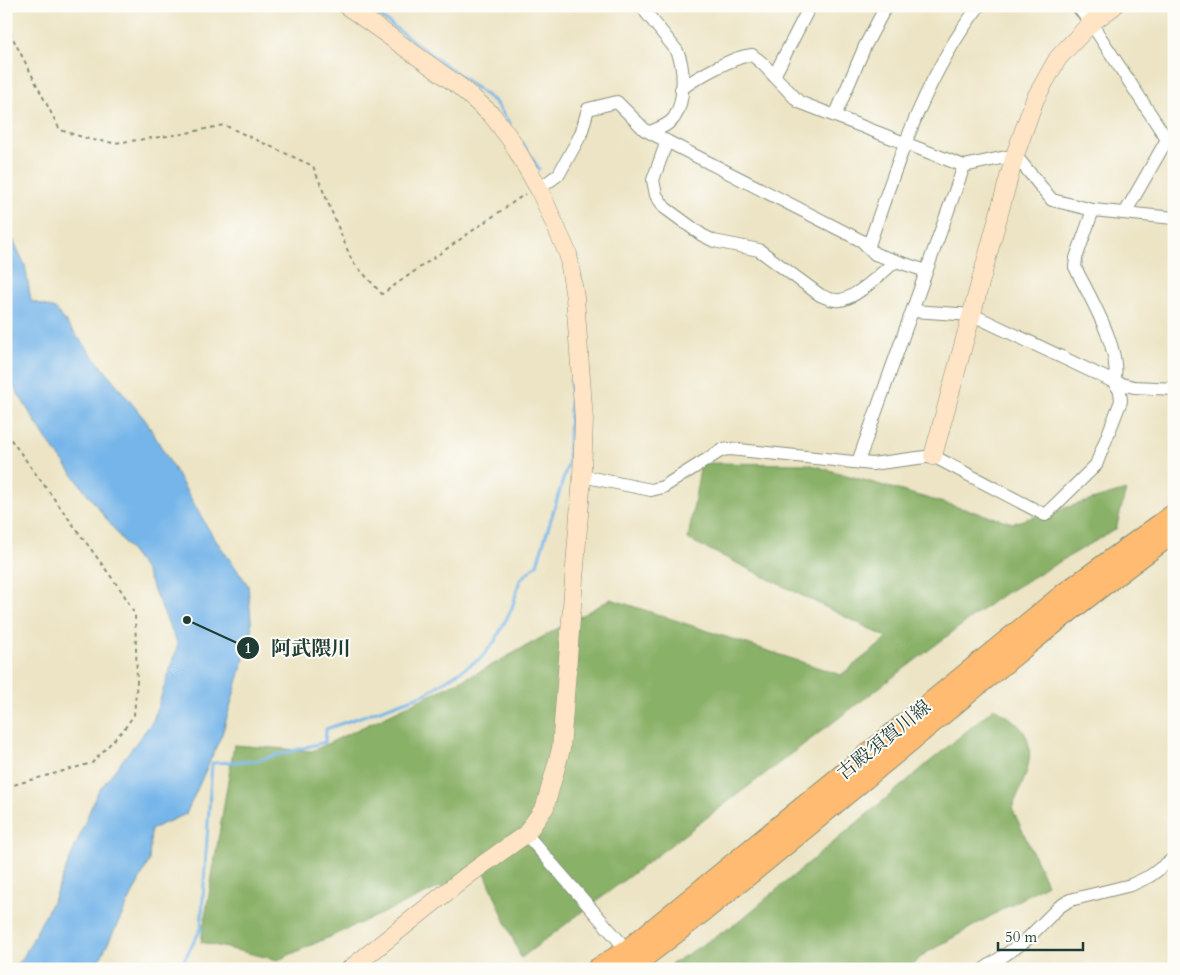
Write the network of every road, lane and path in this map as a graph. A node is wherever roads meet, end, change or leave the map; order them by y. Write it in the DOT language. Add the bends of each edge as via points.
graph roads {
  1 [pos="347,6"];
  2 [pos="641,6"];
  3 [pos="810,6"];
  4 [pos="886,6"];
  5 [pos="979,6"];
  6 [pos="1077,6"];
  7 [pos="1114,6"];
  8 [pos="1091,23"];
  9 [pos="6,26"];
  10 [pos="774,76"];
  11 [pos="681,89"];
  12 [pos="835,116"];
  13 [pos="650,132"];
  14 [pos="1171,139"];
  15 [pos="668,141"];
  16 [pos="905,143"];
  17 [pos="1015,155"];
  18 [pos="964,166"];
  19 [pos="539,189"];
  20 [pos="1093,210"];
  21 [pos="1125,213"];
  22 [pos="1174,218"];
  23 [pos="868,248"];
  24 [pos="896,261"];
  25 [pos="926,271"];
  26 [pos="913,311"];
  27 [pos="973,315"];
  28 [pos="1114,382"];
  29 [pos="1174,389"];
  30 [pos="6,433"];
  31 [pos="933,456"];
  32 [pos="858,462"];
  33 [pos="582,476"];
  34 [pos="1174,514"];
  35 [pos="1174,533"];
  36 [pos="6,787"];
  37 [pos="526,834"];
  38 [pos="1174,858"];
  39 [pos="628,959"];
  40 [pos="350,969"];
  41 [pos="597,969"];
  42 [pos="984,969"];
  1 -- 19 [label="street" via="460,86 492,115"];
  2 -- 11 [label="street" via="681,59"];
  3 -- 10 [label="street"];
  4 -- 12 [label="street"];
  5 -- 16 [label="street" via="958,33"];
  6 -- 8 [label="street"];
  7 -- 8 [label="street"];
  8 -- 14 [label="street"];
  8 -- 17 [label="street" via="1054,66 1035,99"];
  9 -- 19 [label="path" via="60,130 69,135 115,143 224,125 313,166 352,261 382,294 519,196"];
  10 -- 11 [label="street" via="761,62 748,55"];
  10 -- 12 [label="street" via="799,102"];
  11 -- 13 [label="street" via="674,118 666,126"];
  12 -- 16 [label="street"];
  13 -- 15 [label="street"];
  13 -- 19 [label="street" via="617,102 588,109 581,134 559,174"];
  14 -- 21 [label="street"];
  15 -- 23 [label="street" via="862,241"];
  15 -- 24 [label="street" via="653,180 656,195 665,208 702,235 714,241 759,250 830,300 849,298"];
  16 -- 18 [label="street"];
  16 -- 23 [label="street"];
  17 -- 18 [label="street"];
  17 -- 20 [label="street" via="1052,200"];
  17 -- 27 [label="street"];
  18 -- 25 [label="street"];
  19 -- 33 [label="street" via="568,254 575,298 584,420"];
  20 -- 21 [label="street"];
  20 -- 28 [label="street" via="1075,267 1110,344 1117,367"];
  21 -- 22 [label="street"];
  23 -- 24 [label="street"];
  24 -- 25 [label="street"];
  25 -- 26 [label="street"];
  26 -- 27 [label="street"];
  26 -- 32 [label="street"];
  27 -- 28 [label="street"];
  27 -- 31 [label="street"];
  28 -- 29 [label="street" via="1134,387"];
  28 -- 31 [label="street" via="1120,391 1121,401 1096,465 1045,515"];
  30 -- 36 [label="path" via="123,593 135,615 137,681 134,715 92,763"];
  31 -- 32 [label="street" via="872,464"];
  32 -- 33 [label="street" via="730,449 722,450 663,487 651,490"];
  33 -- 37 [label="street" via="562,749 545,807"];
  34 -- 39 [label="main road, 古殿須賀川線" via="1044,610"];
  35 -- 39 [label="main road, 古殿須賀川線" via="1062,615 773,856"];
  37 -- 39 [label="street"];
  37 -- 40 [label="street" via="468,875"];
  38 -- 42 [label="street" via="1131,886 1070,900 1024,942"];
  39 -- 41 [label="main road, 古殿須賀川線"];
}
